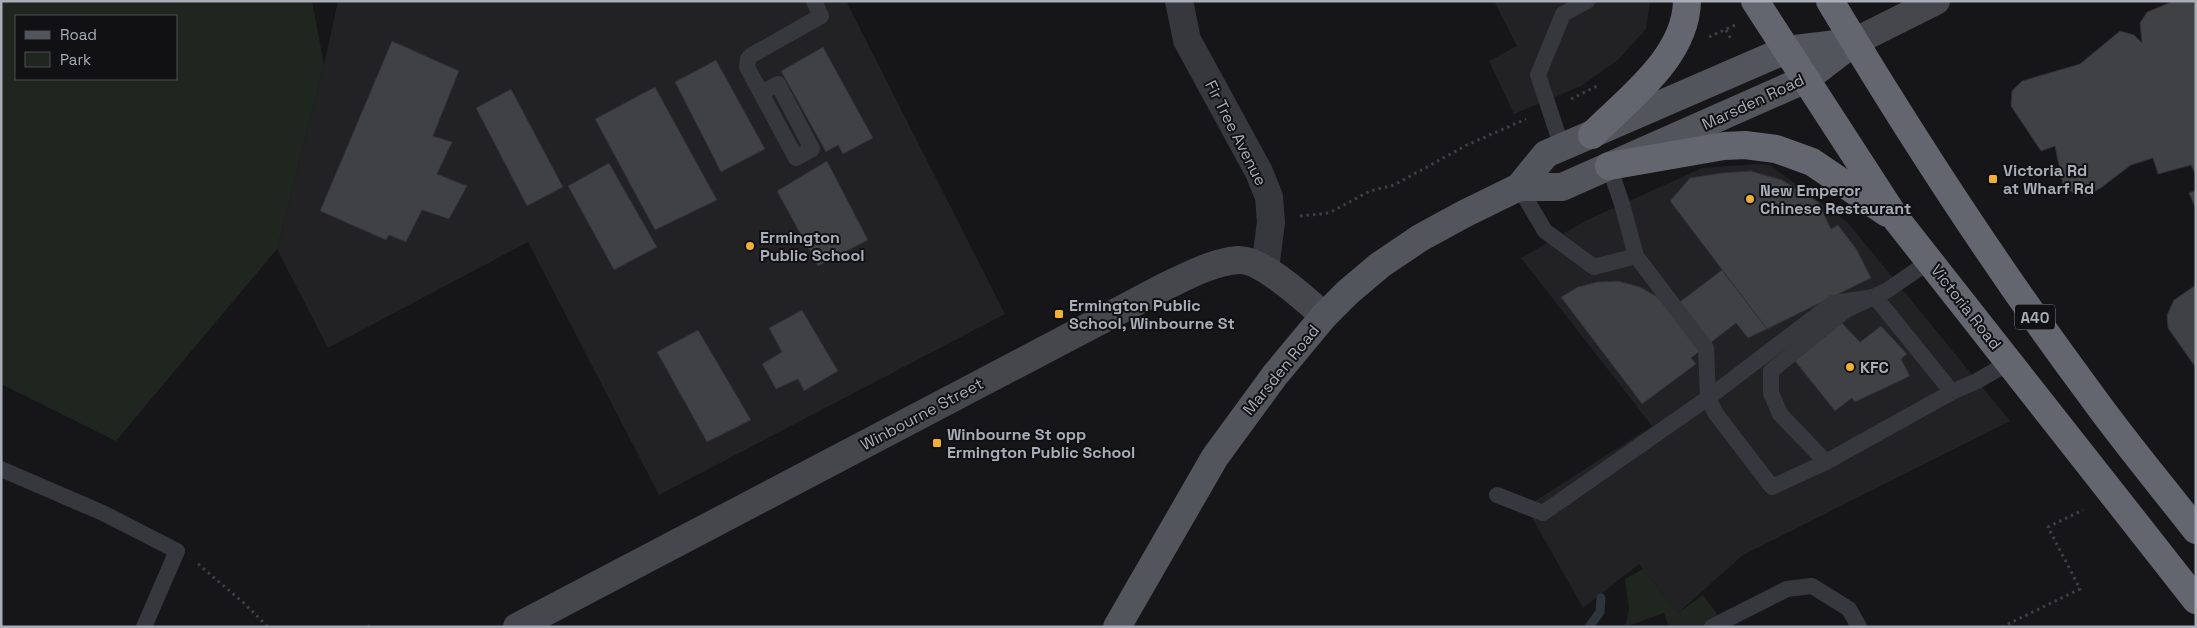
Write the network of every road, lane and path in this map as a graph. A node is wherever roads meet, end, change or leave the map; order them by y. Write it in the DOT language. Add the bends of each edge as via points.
graph roads {
  1 [pos="814,1"];
  2 [pos="1179,1"];
  3 [pos="1587,1"];
  4 [pos="1687,1"];
  5 [pos="1755,1"];
  6 [pos="1830,1"];
  7 [pos="1936,1"];
  8 [pos="1736,24"];
  9 [pos="1705,38"];
  10 [pos="1854,42"];
  11 [pos="1786,50"];
  12 [pos="1806,79"];
  13 [pos="1605,82"];
  14 [pos="761,93"];
  15 [pos="1550,109"];
  16 [pos="1592,134"];
  17 [pos="1562,147"];
  18 [pos="1609,166"];
  19 [pos="1519,187"];
  20 [pos="1302,216"];
  21 [pos="1897,220"];
  22 [pos="1636,256"];
  23 [pos="1930,261"];
  24 [pos="1265,269"];
  25 [pos="1875,297"];
  26 [pos="1324,316"];
  27 [pos="2010,362"];
  28 [pos="1952,392"];
  29 [pos="1708,398"];
  30 [pos="1826,462"];
  31 [pos="1,469"];
  32 [pos="1497,495"];
  33 [pos="2083,510"];
  34 [pos="2196,530"];
  35 [pos="177,551"];
  36 [pos="2196,600"];
  37 [pos="144,627"];
  38 [pos="268,627"];
  39 [pos="517,627"];
  40 [pos="1116,627"];
  41 [pos="1712,627"];
  42 [pos="1859,627"];
  43 [pos="2002,627"];
  1 -- 14 [label="lane" via="821,16 748,59 747,66"];
  2 -- 24 [label="street, Fir Tree Avenue" via="1187,40 1259,172 1268,198 1271,222"];
  3 -- 15 [label="lane" via="1563,14 1538,75"];
  4 -- 16 [label="highway" via="1681,32 1671,54"];
  5 -- 11 [label="highway, Victoria Road / A40"];
  6 -- 10 [label="highway, A40"];
  7 -- 10 [label="street"];
  8 -- 9 [label="path" via="1718,35"];
  10 -- 11 [label="main road, Marsden Road"];
  10 -- 12 [label="main road, Marsden Road"];
  10 -- 34 [label="highway, A40" via="1986,247 2091,396"];
  11 -- 12 [label="highway, Victoria Road / A40"];
  11 -- 16 [label="main road, Marsden Road"];
  12 -- 18 [label="main road, Marsden Road"];
  12 -- 21 [label="highway, Victoria Road / A40"];
  13 -- 15 [label="path"];
  15 -- 17 [label="lane"];
  15 -- 20 [label="path" via="1468,145 1394,185 1370,191 1329,213"];
  16 -- 17 [label="main road, Marsden Road"];
  17 -- 19 [label="main road, Marsden Road" via="1546,154"];
  18 -- 19 [label="main road, Marsden Road" via="1562,187"];
  18 -- 21 [label="highway" via="1724,146 1776,149 1812,162"];
  18 -- 22 [label="lane"];
  19 -- 22 [label="lane" via="1545,231 1594,267"];
  19 -- 26 [label="main road, Marsden Road" via="1420,238 1354,286"];
  21 -- 23 [label="highway, Victoria Road / A40"];
  22 -- 29 [label="lane" via="1706,348"];
  23 -- 25 [label="lane"];
  23 -- 27 [label="highway, Victoria Road / A40"];
  24 -- 26 [label="street, Winbourne Street" via="1296,290"];
  24 -- 39 [label="street, Winbourne Street" via="1248,260 1201,269"];
  25 -- 28 [label="lane"];
  25 -- 29 [label="lane" via="1833,303"];
  25 -- 30 [label="lane" via="1846,310 1771,371 1771,393 1780,414"];
  26 -- 40 [label="main road, Marsden Road" via="1275,375 1215,457"];
  27 -- 28 [label="lane"];
  27 -- 36 [label="highway, Victoria Road / A40"];
  28 -- 30 [label="lane"];
  29 -- 30 [label="lane" via="1716,414 1772,487"];
  29 -- 32 [label="lane" via="1543,513"];
  31 -- 35 [label="lane" via="103,512"];
  33 -- 43 [label="path" via="2048,527 2080,589"];
  35 -- 37 [label="lane"];
  35 -- 38 [label="path" via="198,564"];
  41 -- 42 [label="lane" via="1787,588 1812,586 1849,608"];
}
